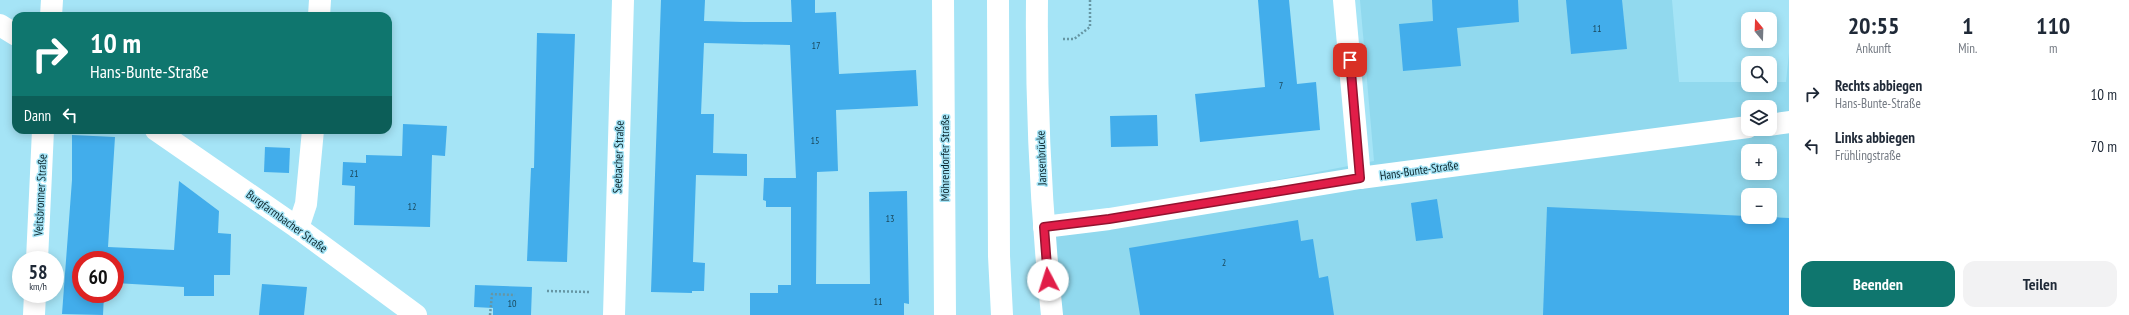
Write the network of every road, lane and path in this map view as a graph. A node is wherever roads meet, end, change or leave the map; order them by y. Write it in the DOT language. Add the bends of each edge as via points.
graph roads {
  1 [pos="52,0"];
  2 [pos="320,0"];
  3 [pos="623,0"];
  4 [pos="943,0"];
  5 [pos="998,0"];
  6 [pos="1037,0"];
  7 [pos="1090,0"];
  8 [pos="1344,0"];
  9 [pos="51,12"];
  10 [pos="320,12"];
  11 [pos="0,25"];
  12 [pos="12,32"];
  13 [pos="1037,39"];
  14 [pos="1789,122"];
  15 [pos="1777,124"];
  16 [pos="1741,128"];
  17 [pos="43,134"];
  18 [pos="162,134"];
  19 [pos="312,134"];
  20 [pos="1360,178"];
  21 [pos="1044,227"];
  22 [pos="298,228"];
  23 [pos="37,251"];
  24 [pos="547,291"];
  25 [pos="614,292"];
  26 [pos="515,295"];
  27 [pos="35,303"];
  28 [pos="34,315"];
  29 [pos="416,315"];
  30 [pos="490,315"];
  31 [pos="614,315"];
  32 [pos="945,315"];
  33 [pos="1002,315"];
  34 [pos="1052,315"];
  1 -- 9 [label="street"];
  2 -- 10 [label="street"];
  3 -- 25 [label="street, Seebacher Straße"];
  4 -- 32 [label="street, Möhrendorfer Straße"];
  5 -- 33 [label="street" via="999,256"];
  6 -- 13 [label="street, Jansenbrücke"];
  7 -- 13 [label="path" via="1090,27 1074,39"];
  8 -- 20 [label="street"];
  11 -- 12 [label="street"];
  13 -- 21 [label="street, Jansenbrücke"];
  14 -- 15 [label="street"];
  16 -- 20 [label="street, Hans-Bunte-Straße"];
  17 -- 23 [label="street, Veitsbronner Straße"];
  18 -- 22 [label="street, Burgfarrnbacher Straße"];
  19 -- 22 [label="street" via="306,204"];
  20 -- 21 [label="street, Hans-Bunte-Straße" via="1109,219"];
  21 -- 34 [label="street, Jansenbrücke"];
  22 -- 29 [label="street, Burgfarrnbacher Straße"];
  24 -- 25 [label="path"];
  25 -- 31 [label="street, Seebacher Straße"];
  26 -- 30 [label="path" via="492,294"];
  27 -- 28 [label="street"];
}
